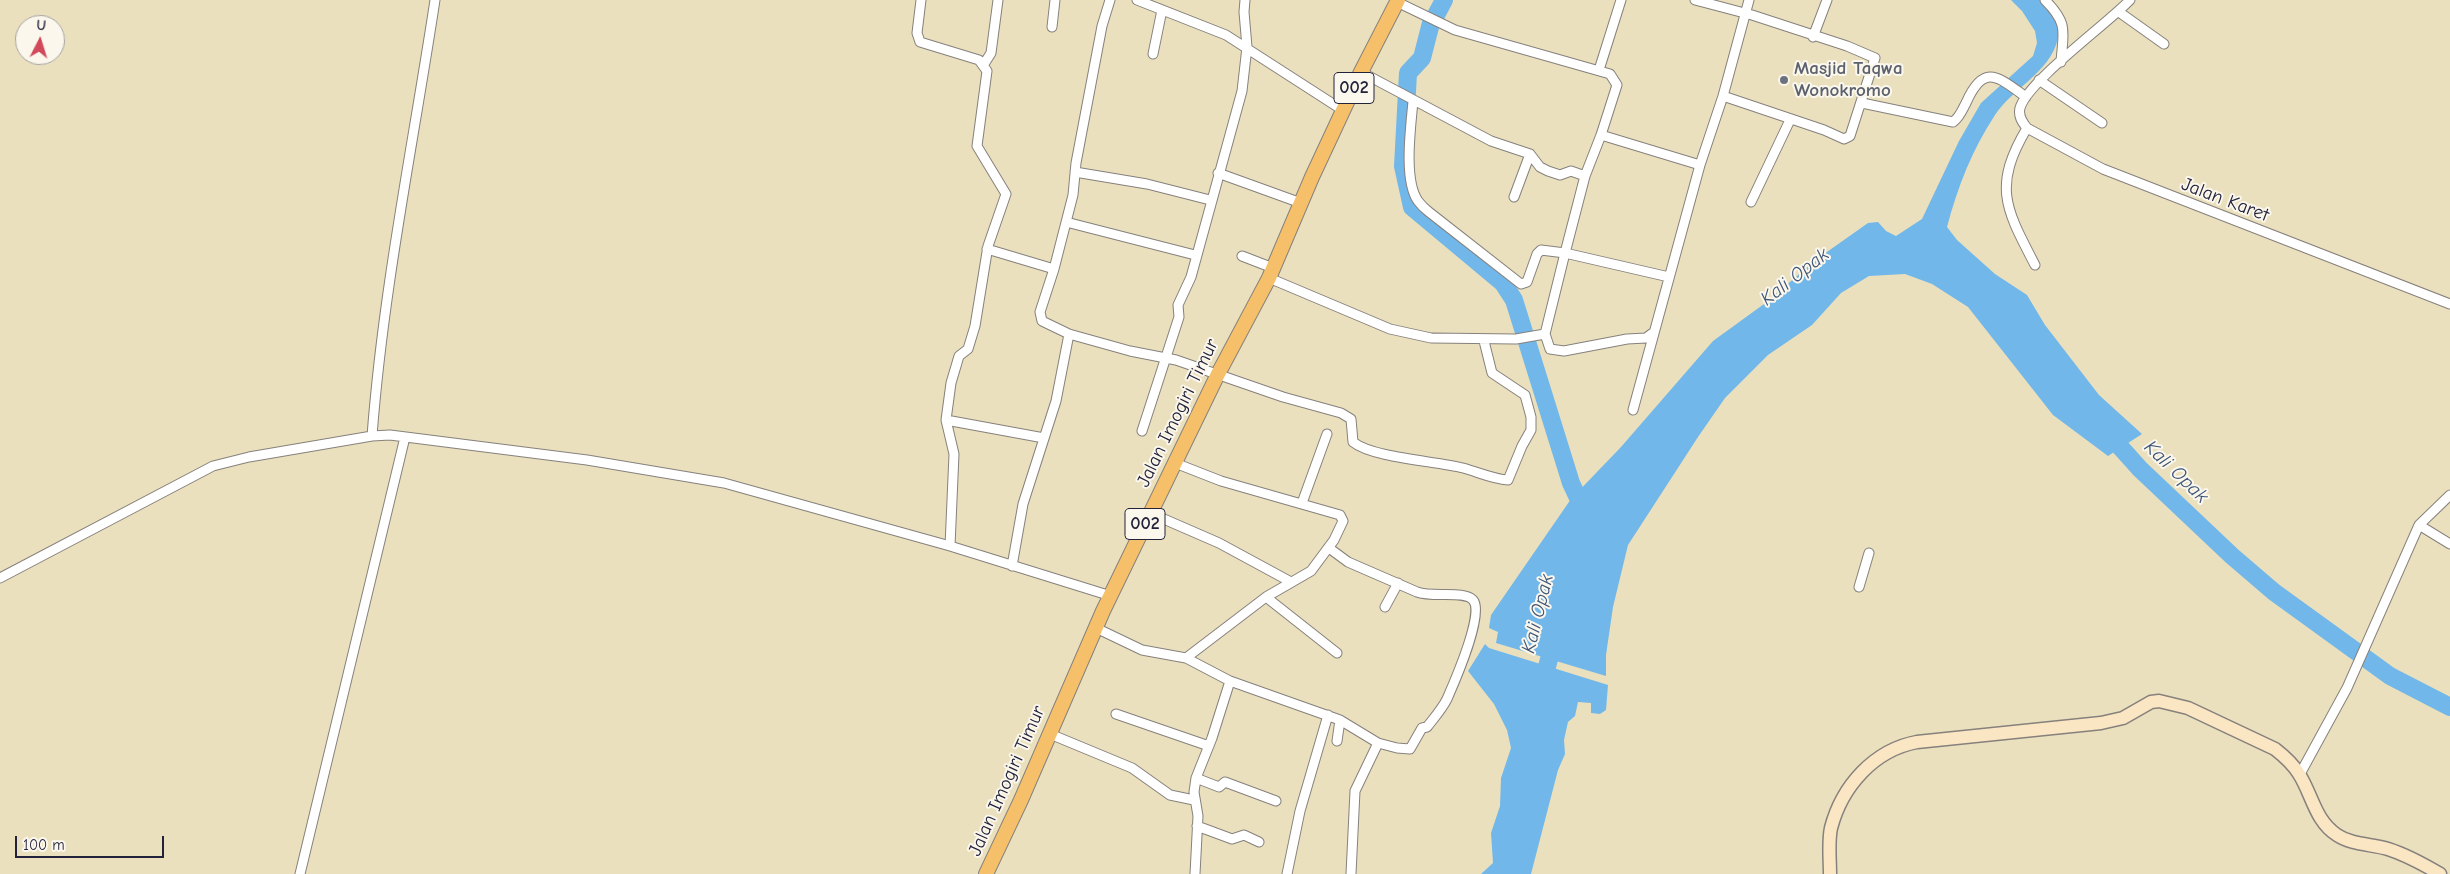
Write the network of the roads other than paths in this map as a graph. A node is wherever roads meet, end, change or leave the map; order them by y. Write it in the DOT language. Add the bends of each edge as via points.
graph roads {
  1 [pos="435,0"];
  2 [pos="921,0"];
  3 [pos="998,0"];
  4 [pos="1055,0"];
  5 [pos="1110,0"];
  6 [pos="1137,0"];
  7 [pos="1245,0"];
  8 [pos="1621,0"];
  9 [pos="1696,0"];
  10 [pos="1748,0"];
  11 [pos="1827,0"];
  12 [pos="2045,0"];
  13 [pos="2130,0"];
  14 [pos="1398,1"];
  15 [pos="1162,10"];
  16 [pos="2119,12"];
  17 [pos="1745,13"];
  18 [pos="1052,27"];
  19 [pos="1813,37"];
  20 [pos="2164,44"];
  21 [pos="1247,47"];
  22 [pos="1153,54"];
  23 [pos="2061,62"];
  24 [pos="984,64"];
  25 [pos="1599,70"];
  26 [pos="1361,72"];
  27 [pos="2039,80"];
  28 [pos="1723,96"];
  29 [pos="2026,97"];
  30 [pos="1410,99"];
  31 [pos="1862,103"];
  32 [pos="1344,111"];
  33 [pos="1790,120"];
  34 [pos="2102,123"];
  35 [pos="2027,128"];
  36 [pos="1601,135"];
  37 [pos="1530,154"];
  38 [pos="1700,165"];
  39 [pos="1075,172"];
  40 [pos="1218,173"];
  41 [pos="1585,176"];
  42 [pos="1514,197"];
  43 [pos="1210,200"];
  44 [pos="1751,202"];
  45 [pos="1301,203"];
  46 [pos="1066,222"];
  47 [pos="987,249"];
  48 [pos="1565,253"];
  49 [pos="1195,255"];
  50 [pos="1242,256"];
  51 [pos="2035,264"];
  52 [pos="1054,269"];
  53 [pos="1271,273"];
  54 [pos="1669,277"];
  55 [pos="2450,304"];
  56 [pos="1655,331"];
  57 [pos="1069,334"];
  58 [pos="1541,335"];
  59 [pos="1484,341"];
  60 [pos="1166,358"];
  61 [pos="1218,374"];
  62 [pos="1633,410"];
  63 [pos="946,420"];
  64 [pos="1142,431"];
  65 [pos="1327,434"];
  66 [pos="372,436"];
  67 [pos="405,437"];
  68 [pos="1044,438"];
  69 [pos="1175,463"];
  70 [pos="2450,495"];
  71 [pos="1302,503"];
  72 [pos="1150,513"];
  73 [pos="2419,525"];
  74 [pos="2450,544"];
  75 [pos="950,546"];
  76 [pos="1329,548"];
  77 [pos="1868,553"];
  78 [pos="1012,566"];
  79 [pos="0,578"];
  80 [pos="1291,582"];
  81 [pos="1398,583"];
  82 [pos="1860,587"];
  83 [pos="1111,596"];
  84 [pos="1266,597"];
  85 [pos="1385,607"];
  86 [pos="1096,628"];
  87 [pos="1337,654"];
  88 [pos="1186,658"];
  89 [pos="1230,680"];
  90 [pos="1116,714"];
  91 [pos="1328,715"];
  92 [pos="1340,720"];
  93 [pos="1050,734"];
  94 [pos="1337,741"];
  95 [pos="1378,743"];
  96 [pos="1209,746"];
  97 [pos="2300,774"];
  98 [pos="1196,778"];
  99 [pos="1194,800"];
  100 [pos="1276,801"];
  101 [pos="1197,826"];
  102 [pos="1259,842"];
  103 [pos="300,874"];
  104 [pos="986,874"];
  105 [pos="1195,874"];
  106 [pos="1287,874"];
  107 [pos="1351,874"];
  108 [pos="1830,874"];
  109 [pos="2440,874"];
  1 -- 66 [label="street" via="395,243 377,372"];
  2 -- 24 [label="street" via="917,33 920,42"];
  3 -- 24 [label="street" via="991,53"];
  4 -- 18 [label="street"];
  5 -- 39 [label="street" via="1102,26"];
  6 -- 15 [label="street"];
  7 -- 21 [label="street"];
  8 -- 25 [label="street"];
  9 -- 17 [label="street"];
  10 -- 17 [label="street"];
  11 -- 19 [label="street"];
  12 -- 23 [label="street" via="2059,14 2063,26"];
  13 -- 16 [label="street"];
  14 -- 25 [label="street" via="1455,30"];
  14 -- 26 [label="main road, Jalan Imogiri Timur / 002"];
  15 -- 21 [label="street" via="1226,35"];
  15 -- 22 [label="street"];
  16 -- 20 [label="street"];
  16 -- 23 [label="street"];
  17 -- 19 [label="street"];
  17 -- 28 [label="street"];
  19 -- 31 [label="street" via="1875,58"];
  21 -- 32 [label="street"];
  21 -- 40 [label="street" via="1242,91"];
  23 -- 27 [label="street"];
  24 -- 47 [label="street" via="987,71 977,146 1006,194"];
  25 -- 36 [label="street" via="1610,74 1617,85"];
  26 -- 30 [label="street"];
  26 -- 32 [label="main road, Jalan Imogiri Timur / 002"];
  27 -- 29 [label="street"];
  27 -- 34 [label="street"];
  28 -- 33 [label="street"];
  28 -- 38 [label="street"];
  29 -- 31 [label="street" via="2002,79 1988,76 1978,83 1953,122"];
  29 -- 35 [label="street" via="2019,113"];
  30 -- 37 [label="street" via="1491,140"];
  30 -- 48 [label="street" via="1412,188 1417,200 1429,212 1521,284 1527,282 1540,250"];
  31 -- 33 [label="street" via="1850,136 1844,139"];
  32 -- 45 [label="main road, Jalan Imogiri Timur / 002"];
  33 -- 44 [label="street"];
  35 -- 51 [label="street" via="2008,167 2006,189 2013,224"];
  35 -- 55 [label="street, Jalan Karet" via="2103,169"];
  36 -- 38 [label="street"];
  36 -- 41 [label="street"];
  37 -- 41 [label="street" via="1540,167 1548,171 1560,175 1571,171"];
  37 -- 42 [label="street"];
  38 -- 54 [label="street"];
  39 -- 43 [label="street" via="1147,184"];
  39 -- 46 [label="street"];
  40 -- 43 [label="street"];
  40 -- 45 [label="street"];
  41 -- 48 [label="street"];
  43 -- 49 [label="street"];
  45 -- 53 [label="main road, Jalan Imogiri Timur / 002"];
  46 -- 49 [label="street"];
  46 -- 52 [label="street"];
  47 -- 52 [label="street"];
  47 -- 63 [label="street" via="975,326 968,349 957,361"];
  48 -- 54 [label="street"];
  48 -- 58 [label="street"];
  49 -- 60 [label="street" via="1191,277 1178,305 1179,317"];
  50 -- 53 [label="street"];
  52 -- 57 [label="street" via="1040,318"];
  53 -- 59 [label="street" via="1390,329 1431,338"];
  53 -- 61 [label="main road, Jalan Imogiri Timur / 002"];
  54 -- 56 [label="street"];
  56 -- 58 [label="street" via="1646,338 1627,338 1564,351 1550,349"];
  56 -- 62 [label="street"];
  57 -- 60 [label="street" via="1130,352"];
  57 -- 68 [label="street" via="1056,401"];
  58 -- 59 [label="street"];
  59 -- 61 [label="street" via="1492,372 1525,395 1531,417 1531,430 1508,480 1359,446 1353,442 1351,419 1346,415"];
  60 -- 61 [label="street"];
  60 -- 64 [label="street"];
  61 -- 69 [label="main road, Jalan Imogiri Timur / 002"];
  63 -- 68 [label="street"];
  63 -- 75 [label="street" via="954,454"];
  65 -- 71 [label="street"];
  66 -- 67 [label="street"];
  66 -- 79 [label="street" via="213,466"];
  67 -- 75 [label="street" via="587,460 724,483"];
  67 -- 103 [label="street"];
  68 -- 78 [label="street" via="1023,504"];
  69 -- 71 [label="street" via="1221,481"];
  69 -- 72 [label="main road, Jalan Imogiri Timur / 002"];
  70 -- 73 [label="street"];
  71 -- 76 [label="street" via="1342,517"];
  72 -- 80 [label="street" via="1219,543"];
  72 -- 83 [label="main road, Jalan Imogiri Timur / 002"];
  73 -- 74 [label="street"];
  73 -- 97 [label="street" via="2347,688"];
  75 -- 78 [label="street"];
  76 -- 80 [label="street" via="1311,571"];
  76 -- 81 [label="street" via="1348,562"];
  77 -- 82 [label="street"];
  78 -- 83 [label="street"];
  80 -- 84 [label="street"];
  81 -- 85 [label="street"];
  81 -- 95 [label="street" via="1427,596 1453,594 1472,598 1476,604 1475,625 1446,700 1427,727 1422,728 1410,749"];
  83 -- 86 [label="main road, Jalan Imogiri Timur / 002"];
  84 -- 87 [label="street"];
  84 -- 88 [label="street"];
  86 -- 88 [label="street" via="1142,650"];
  86 -- 93 [label="main road, Jalan Imogiri Timur / 002"];
  88 -- 89 [label="street"];
  89 -- 91 [label="street"];
  89 -- 96 [label="street"];
  90 -- 96 [label="street"];
  91 -- 92 [label="street"];
  91 -- 106 [label="street" via="1300,811"];
  92 -- 94 [label="street"];
  92 -- 95 [label="street"];
  93 -- 99 [label="street" via="1132,768 1170,795"];
  93 -- 104 [label="main road, Jalan Imogiri Timur / 002"];
  95 -- 107 [label="street" via="1355,791"];
  96 -- 98 [label="street"];
  97 -- 108 [label="street" via="2286,757 2260,740 2188,708 2159,701 2151,702 2124,718 2101,723 1900,745 1879,757 1851,785 1831,828"];
  97 -- 109 [label="street" via="2326,826 2337,835 2403,854"];
  98 -- 99 [label="street"];
  98 -- 100 [label="street" via="1216,786 1225,782"];
  99 -- 101 [label="street"];
  101 -- 102 [label="street" via="1232,840 1244,836"];
  101 -- 105 [label="street"];
}
